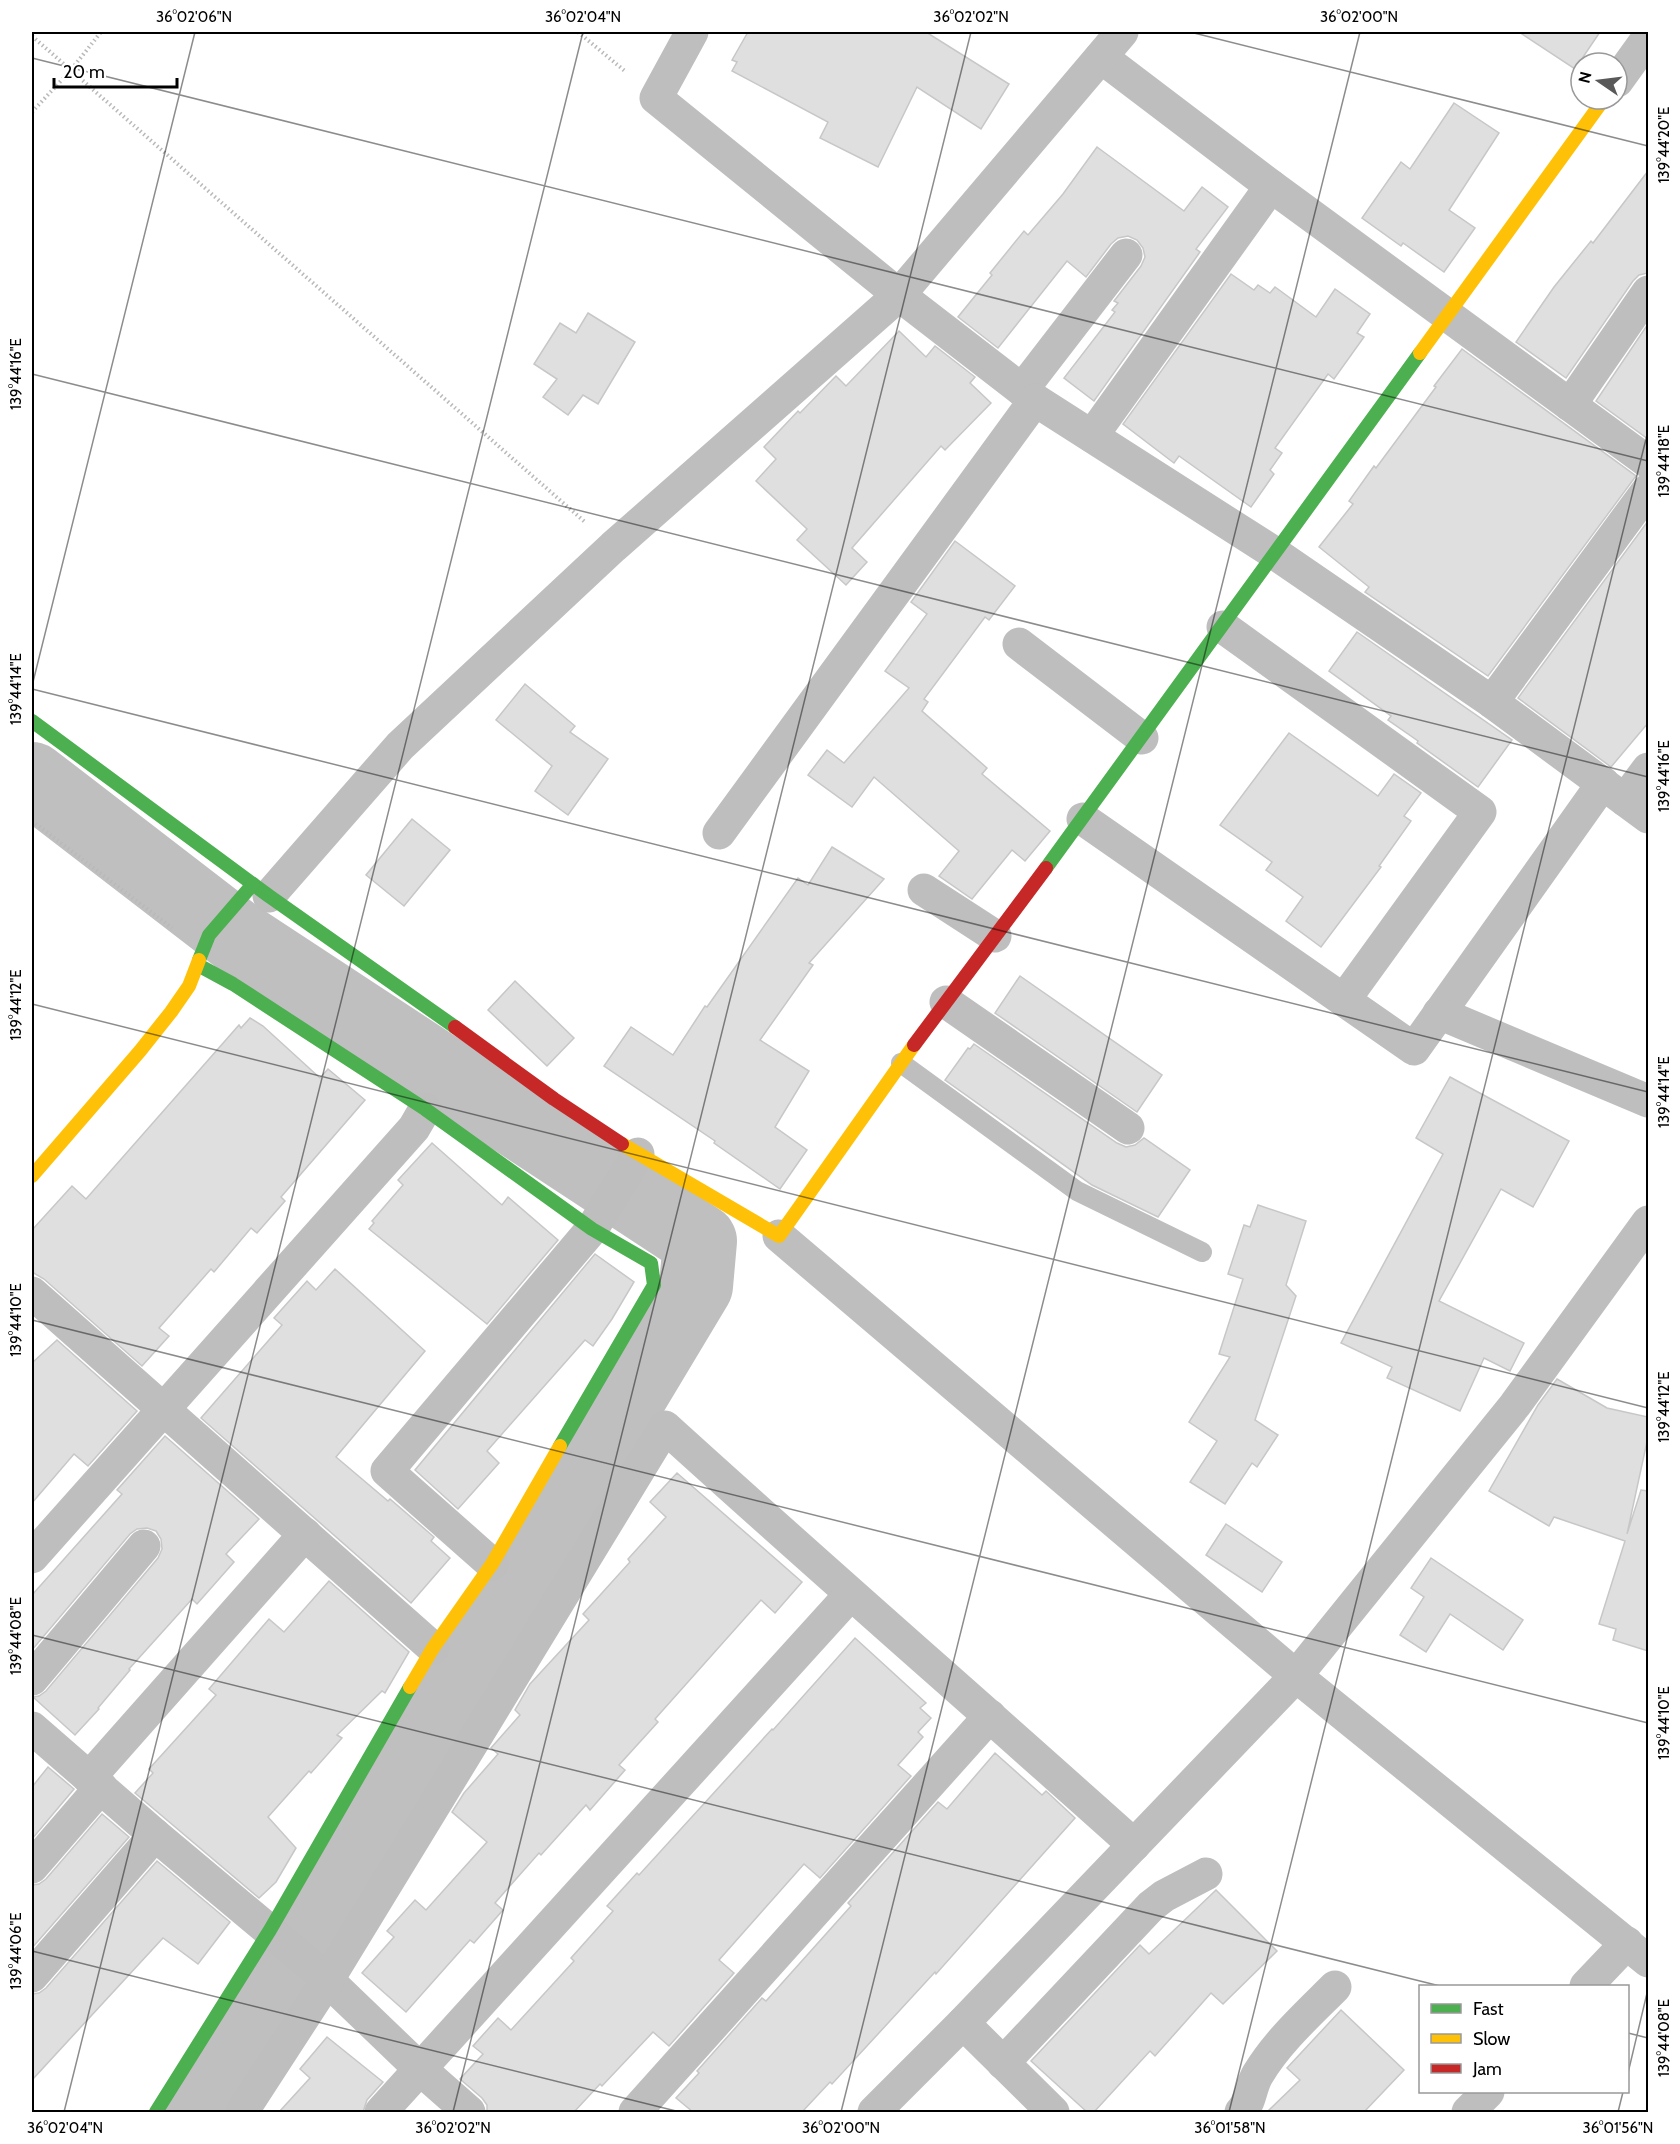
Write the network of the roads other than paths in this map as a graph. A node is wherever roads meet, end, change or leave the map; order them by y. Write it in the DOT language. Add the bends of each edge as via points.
graph roads {
  1 [pos="692,32"];
  2 [pos="1122,32"];
  3 [pos="1648,38"];
  4 [pos="1101,57"];
  5 [pos="1629,64"];
  6 [pos="1595,111"];
  7 [pos="1271,186"];
  8 [pos="1126,255"];
  9 [pos="1648,292"];
  10 [pos="899,295"];
  11 [pos="1447,315"];
  12 [pos="1029,395"];
  13 [pos="1570,405"];
  14 [pos="1092,436"];
  15 [pos="1648,462"];
  16 [pos="1648,490"];
  17 [pos="1276,554"];
  18 [pos="1223,627"];
  19 [pos="1019,644"];
  20 [pos="1492,702"];
  21 [pos="32,721"];
  22 [pos="1142,738"];
  23 [pos="1648,769"];
  24 [pos="1626,800"];
  25 [pos="1083,819"];
  26 [pos="719,833"];
  27 [pos="261,890"];
  28 [pos="924,890"];
  29 [pos="995,936"];
  30 [pos="198,965"];
  31 [pos="1344,1000"];
  32 [pos="946,1002"];
  33 [pos="1439,1013"];
  34 [pos="901,1063"];
  35 [pos="1648,1101"];
  36 [pos="425,1109"];
  37 [pos="1128,1128"];
  38 [pos="633,1163"];
  39 [pos="32,1176"];
  40 [pos="600,1216"];
  41 [pos="1648,1222"];
  42 [pos="779,1236"];
  43 [pos="1202,1252"];
  44 [pos="38,1311"];
  45 [pos="163,1409"];
  46 [pos="305,1534"];
  47 [pos="144,1546"];
  48 [pos="32,1557"];
  49 [pos="492,1564"];
  50 [pos="850,1595"];
  51 [pos="433,1648"];
  52 [pos="1296,1676"];
  53 [pos="32,1679"];
  54 [pos="990,1716"];
  55 [pos="36,1740"];
  56 [pos="95,1783"];
  57 [pos="155,1835"];
  58 [pos="1134,1845"];
  59 [pos="32,1867"];
  60 [pos="1206,1874"];
  61 [pos="275,1934"];
  62 [pos="1638,1952"];
  63 [pos="32,1976"];
  64 [pos="323,1977"];
  65 [pos="1588,1985"];
  66 [pos="1335,1987"];
  67 [pos="963,2023"];
  68 [pos="1002,2063"];
  69 [pos="420,2068"];
  70 [pos="1486,2093"];
  71 [pos="156,2112"];
  72 [pos="242,2112"];
  73 [pos="381,2112"];
  74 [pos="469,2112"];
  75 [pos="635,2112"];
  76 [pos="874,2112"];
  77 [pos="1053,2112"];
  78 [pos="1241,2112"];
  79 [pos="1468,2112"];
  1 -- 10 [label="street" via="656,98"];
  2 -- 4 [label="street"];
  3 -- 5 [label="street"];
  4 -- 7 [label="street"];
  4 -- 10 [label="street"];
  6 -- 11 [label="street"];
  7 -- 11 [label="street"];
  7 -- 14 [label="street"];
  8 -- 12 [label="street"];
  9 -- 13 [label="street"];
  10 -- 12 [label="street"];
  10 -- 27 [label="street" via="614,548 400,746"];
  11 -- 13 [label="street"];
  11 -- 17 [label="street"];
  12 -- 14 [label="street"];
  12 -- 26 [label="street"];
  13 -- 15 [label="street"];
  14 -- 17 [label="street"];
  16 -- 20 [label="street"];
  17 -- 18 [label="street"];
  17 -- 20 [label="street"];
  18 -- 22 [label="street"];
  18 -- 31 [label="street" via="1480,812"];
  19 -- 22 [label="street"];
  20 -- 24 [label="street"];
  21 -- 27 [label="street"];
  22 -- 25 [label="street"];
  23 -- 24 [label="street"];
  24 -- 33 [label="street"];
  25 -- 29 [label="street"];
  25 -- 31 [label="street"];
  27 -- 30 [label="street" via="236,904 207,940"];
  27 -- 38 [label="street" via="554,1099"];
  28 -- 29 [label="street"];
  29 -- 32 [label="street"];
  30 -- 36 [label="street"];
  30 -- 39 [label="street" via="189,986 165,1020"];
  31 -- 33 [label="street" via="1414,1048"];
  32 -- 34 [label="street"];
  32 -- 37 [label="street"];
  33 -- 35 [label="street"];
  34 -- 42 [label="street"];
  34 -- 43 [label="lane" via="1077,1191"];
  36 -- 40 [label="street"];
  36 -- 45 [label="street" via="414,1128"];
  38 -- 40 [label="street"];
  38 -- 42 [label="street"];
  40 -- 49 [label="street" via="651,1263 654,1285"];
  40 -- 49 [label="street" via="387,1471"];
  41 -- 52 [label="street" via="1515,1405"];
  42 -- 52 [label="street"];
  44 -- 45 [label="street"];
  45 -- 46 [label="street"];
  45 -- 48 [label="street"];
  46 -- 51 [label="street"];
  46 -- 56 [label="street"];
  47 -- 53 [label="street"];
  49 -- 51 [label="street"];
  50 -- 54 [label="street"];
  50 -- 64 [label="street" via="665,1427"];
  50 -- 69 [label="street"];
  51 -- 61 [label="street"];
  52 -- 58 [label="street"];
  52 -- 62 [label="street"];
  54 -- 58 [label="street"];
  54 -- 75 [label="street"];
  55 -- 56 [label="street"];
  56 -- 57 [label="street"];
  56 -- 59 [label="street"];
  57 -- 61 [label="street"];
  57 -- 63 [label="street"];
  58 -- 67 [label="street"];
  60 -- 68 [label="street" via="1151,1906"];
  61 -- 64 [label="street"];
  61 -- 71 [label="street"];
  62 -- 65 [label="street"];
  64 -- 69 [label="street"];
  64 -- 72 [label="street"];
  66 -- 78 [label="street" via="1281,2042 1256,2076 1247,2107"];
  67 -- 68 [label="street"];
  67 -- 76 [label="street"];
  68 -- 77 [label="street"];
  69 -- 73 [label="street"];
  69 -- 74 [label="street"];
  70 -- 79 [label="street"];
}
